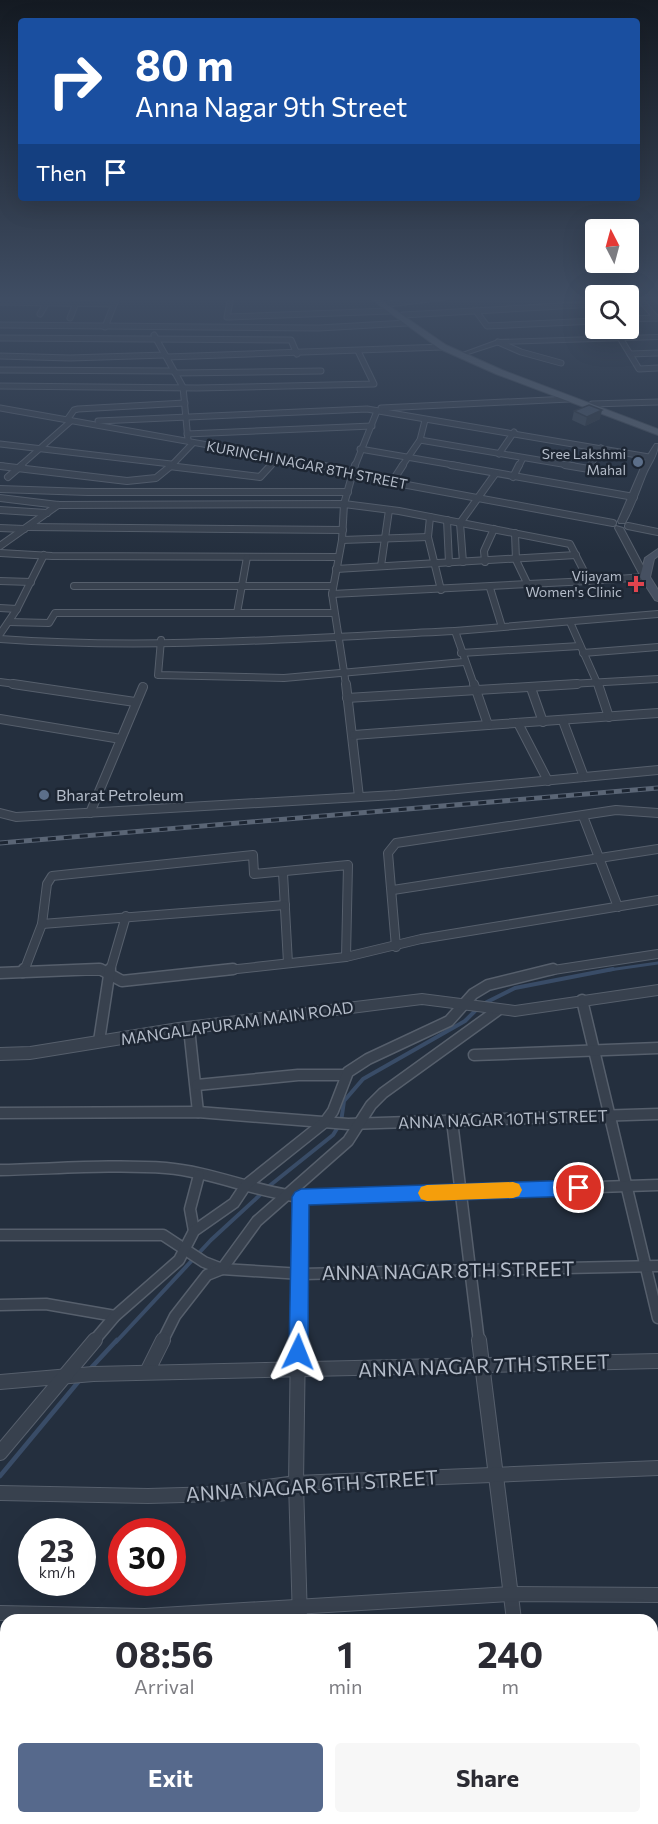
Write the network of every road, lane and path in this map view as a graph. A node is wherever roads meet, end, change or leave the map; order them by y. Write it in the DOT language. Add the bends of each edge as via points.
graph roads {
  1 [pos="180,382"];
  2 [pos="243,382"];
  3 [pos="373,382"];
  4 [pos="529,382"];
  5 [pos="536,382"];
  6 [pos="324,384"];
  7 [pos="0,386"];
  8 [pos="243,386"];
  9 [pos="183,387"];
  10 [pos="569,399"];
  11 [pos="658,402"];
  12 [pos="185,403"];
  13 [pos="592,404"];
  14 [pos="0,408"];
  15 [pos="367,409"];
  16 [pos="377,411"];
  17 [pos="184,418"];
  18 [pos="425,420"];
  19 [pos="69,421"];
  20 [pos="79,422"];
  21 [pos="372,426"];
  22 [pos="658,430"];
  23 [pos="514,432"];
  24 [pos="187,434"];
  25 [pos="420,440"];
  26 [pos="190,442"];
  27 [pos="0,444"];
  28 [pos="658,446"];
  29 [pos="601,448"];
  30 [pos="37,449"];
  31 [pos="360,449"];
  32 [pos="499,454"];
  33 [pos="649,457"];
  34 [pos="278,458"];
  35 [pos="408,458"];
  36 [pos="524,458"];
  37 [pos="170,465"];
  38 [pos="0,466"];
  39 [pos="17,468"];
  40 [pos="353,474"];
  41 [pos="495,474"];
  42 [pos="8,477"];
  43 [pos="513,477"];
  44 [pos="392,482"];
  45 [pos="0,489"];
  46 [pos="175,491"];
  47 [pos="348,492"];
  48 [pos="634,497"];
  49 [pos="0,498"];
  50 [pos="479,498"];
  51 [pos="170,504"];
  52 [pos="344,504"];
  53 [pos="58,505"];
  54 [pos="0,510"];
  55 [pos="389,510"];
  56 [pos="47,513"];
  57 [pos="430,517"];
  58 [pos="447,520"];
  59 [pos="460,523"];
  60 [pos="621,525"];
  61 [pos="0,528"];
  62 [pos="26,528"];
  63 [pos="494,529"];
  64 [pos="343,530"];
  65 [pos="658,532"];
  66 [pos="514,533"];
  67 [pos="428,537"];
  68 [pos="383,538"];
  69 [pos="342,540"];
  70 [pos="0,546"];
  71 [pos="0,553"];
  72 [pos="44,555"];
  73 [pos="576,555"];
  74 [pos="655,556"];
  75 [pos="247,557"];
  76 [pos="338,557"];
  77 [pos="516,560"];
  78 [pos="463,562"];
  79 [pos="485,562"];
  80 [pos="449,563"];
  81 [pos="435,564"];
  82 [pos="381,566"];
  83 [pos="336,568"];
  84 [pos="645,577"];
  85 [pos="0,581"];
  86 [pos="589,581"];
  87 [pos="31,582"];
  88 [pos="243,584"];
  89 [pos="528,585"];
  90 [pos="74,586"];
  91 [pos="332,586"];
  92 [pos="490,588"];
  93 [pos="441,590"];
  94 [pos="332,594"];
  95 [pos="658,598"];
  96 [pos="0,608"];
  97 [pos="17,609"];
  98 [pos="237,613"];
  99 [pos="334,613"];
  100 [pos="658,614"];
  101 [pos="9,622"];
  102 [pos="570,622"];
  103 [pos="502,627"];
  104 [pos="455,631"];
  105 [pos="0,634"];
  106 [pos="336,637"];
  107 [pos="0,639"];
  108 [pos="161,640"];
  109 [pos="658,647"];
  110 [pos="582,650"];
  111 [pos="461,653"];
  112 [pos="464,662"];
  113 [pos="342,671"];
  114 [pos="658,679"];
  115 [pos="0,681"];
  116 [pos="598,684"];
  117 [pos="143,687"];
  118 [pos="531,688"];
  119 [pos="474,691"];
  120 [pos="346,698"];
  121 [pos="135,702"];
  122 [pos="658,713"];
  123 [pos="609,717"];
  124 [pos="0,719"];
  125 [pos="563,721"];
  126 [pos="543,722"];
  127 [pos="518,723"];
  128 [pos="488,725"];
  129 [pos="354,735"];
  130 [pos="121,739"];
  131 [pos="658,770"];
  132 [pos="584,777"];
  133 [pos="548,780"];
  134 [pos="359,797"];
  135 [pos="0,813"];
  136 [pos="90,813"];
  137 [pos="658,813"];
  138 [pos="583,816"];
  139 [pos="658,849"];
  140 [pos="597,858"];
  141 [pos="283,873"];
  142 [pos="393,890"];
  143 [pos="658,900"];
  144 [pos="285,906"];
  145 [pos="618,907"];
  146 [pos="126,916"];
  147 [pos="42,924"];
  148 [pos="396,947"];
  149 [pos="658,954"];
  150 [pos="346,957"];
  151 [pos="288,963"];
  152 [pos="23,972"];
  153 [pos="0,973"];
  154 [pos="109,974"];
  155 [pos="658,990"];
  156 [pos="582,1000"];
  157 [pos="468,1005"];
  158 [pos="492,1010"];
  159 [pos="189,1028"];
  160 [pos="99,1041"];
  161 [pos="658,1048"];
  162 [pos="594,1050"];
  163 [pos="0,1054"];
  164 [pos="474,1054"];
  165 [pos="345,1076"];
  166 [pos="197,1085"];
  167 [pos="198,1112"];
  168 [pos="0,1113"];
  169 [pos="658,1114"];
  170 [pos="610,1116"];
  171 [pos="452,1121"];
  172 [pos="330,1122"];
  173 [pos="353,1124"];
  174 [pos="0,1170"];
  175 [pos="199,1175"];
  176 [pos="658,1185"];
  177 [pos="627,1186"];
  178 [pos="251,1188"];
  179 [pos="461,1192"];
  180 [pos="286,1196"];
  181 [pos="301,1197"];
  182 [pos="194,1231"];
  183 [pos="0,1235"];
  184 [pos="189,1250"];
  185 [pos="652,1266"];
  186 [pos="222,1269"];
  187 [pos="471,1270"];
  188 [pos="302,1274"];
  189 [pos="0,1305"];
  190 [pos="115,1317"];
  191 [pos="658,1318"];
  192 [pos="658,1361"];
  193 [pos="483,1365"];
  194 [pos="297,1371"];
  195 [pos="147,1372"];
  196 [pos="72,1375"];
  197 [pos="0,1382"];
  198 [pos="0,1453"];
  199 [pos="658,1468"];
  200 [pos="496,1474"];
  201 [pos="296,1483"];
  202 [pos="1,1494"];
  203 [pos="511,1594"];
  204 [pos="658,1595"];
  205 [pos="0,1613"];
  206 [pos="299,1613"];
  207 [pos="48,1614"];
  208 [pos="248,1614"];
  209 [pos="513,1614"];
  1 -- 9 [label="street"];
  2 -- 8 [label="street"];
  3 -- 6 [label="street"];
  4 -- 10 [label="main road"];
  5 -- 13 [label="main road"];
  6 -- 8 [label="street"];
  7 -- 9 [label="street"];
  8 -- 9 [label="street"];
  9 -- 12 [label="street"];
  10 -- 15 [label="street"];
  10 -- 22 [label="main road"];
  11 -- 13 [label="street"];
  12 -- 17 [label="street"];
  12 -- 19 [label="street" via="78,409"];
  13 -- 22 [label="main road"];
  14 -- 19 [label="street, KURINCHI NAGAR 8TH STREET"];
  15 -- 16 [label="street"];
  15 -- 17 [label="street"];
  16 -- 18 [label="street"];
  16 -- 21 [label="street"];
  17 -- 20 [label="street"];
  17 -- 24 [label="street"];
  18 -- 23 [label="street"];
  18 -- 25 [label="street"];
  19 -- 20 [label="street, KURINCHI NAGAR 8TH STREET"];
  19 -- 30 [label="street"];
  20 -- 26 [label="street, KURINCHI NAGAR 8TH STREET"];
  21 -- 24 [label="street"];
  21 -- 31 [label="street"];
  23 -- 29 [label="street"];
  23 -- 32 [label="street"];
  24 -- 26 [label="street"];
  25 -- 32 [label="street"];
  25 -- 35 [label="street"];
  26 -- 34 [label="street, KURINCHI NAGAR 8TH STREET"];
  26 -- 37 [label="street"];
  27 -- 30 [label="street"];
  28 -- 33 [label="street"];
  29 -- 33 [label="street"];
  29 -- 36 [label="street" via="589,469"];
  30 -- 37 [label="street"];
  30 -- 39 [label="street"];
  31 -- 35 [label="street"];
  31 -- 40 [label="street"];
  32 -- 36 [label="street"];
  33 -- 48 [label="street"];
  34 -- 37 [label="street" via="260,477"];
  34 -- 40 [label="street, KURINCHI NAGAR 8TH STREET"];
  35 -- 41 [label="street"];
  35 -- 44 [label="street"];
  36 -- 43 [label="street"];
  37 -- 39 [label="street" via="157,478 140,480"];
  38 -- 39 [label="street"];
  39 -- 42 [label="street"];
  40 -- 44 [label="street, KURINCHI NAGAR 8TH STREET"];
  40 -- 47 [label="street"];
  41 -- 43 [label="street"];
  41 -- 50 [label="street"];
  43 -- 48 [label="street"];
  44 -- 50 [label="street, KURINCHI NAGAR 8TH STREET"];
  45 -- 46 [label="street"];
  46 -- 47 [label="street"];
  46 -- 51 [label="street"];
  47 -- 52 [label="street"];
  48 -- 60 [label="street"];
  49 -- 53 [label="street"];
  50 -- 59 [label="street"];
  50 -- 60 [label="street, KURINCHI NAGAR 8TH STREET"];
  51 -- 52 [label="street"];
  51 -- 53 [label="street"];
  52 -- 55 [label="street"];
  52 -- 64 [label="street"];
  53 -- 56 [label="street"];
  54 -- 56 [label="street"];
  55 -- 57 [label="street"];
  55 -- 68 [label="street"];
  56 -- 62 [label="street"];
  57 -- 58 [label="street"];
  57 -- 67 [label="street"];
  58 -- 59 [label="street"];
  58 -- 80 [label="street"];
  59 -- 63 [label="street"];
  59 -- 78 [label="street"];
  60 -- 65 [label="street, KURINCHI NAGAR 8TH STREET"];
  60 -- 84 [label="street"];
  61 -- 62 [label="street"];
  62 -- 64 [label="street"];
  62 -- 70 [label="street"];
  63 -- 66 [label="street"];
  63 -- 79 [label="street" via="484,551"];
  64 -- 69 [label="street"];
  66 -- 73 [label="street" via="570,543"];
  66 -- 77 [label="street"];
  67 -- 68 [label="street"];
  67 -- 81 [label="street"];
  68 -- 69 [label="street"];
  68 -- 82 [label="street"];
  69 -- 76 [label="street"];
  71 -- 72 [label="street"];
  72 -- 75 [label="street"];
  72 -- 87 [label="street"];
  73 -- 77 [label="street"];
  73 -- 86 [label="street"];
  74 -- 84 [label="main road"];
  75 -- 76 [label="street"];
  75 -- 88 [label="street"];
  76 -- 83 [label="street"];
  77 -- 79 [label="street"];
  77 -- 89 [label="street"];
  78 -- 79 [label="street"];
  78 -- 80 [label="street"];
  80 -- 81 [label="street"];
  81 -- 82 [label="street"];
  81 -- 93 [label="street"];
  82 -- 83 [label="street"];
  83 -- 91 [label="street"];
  84 -- 86 [label="street"];
  84 -- 95 [label="main road"];
  85 -- 87 [label="street"];
  86 -- 89 [label="street"];
  87 -- 97 [label="street"];
  88 -- 90 [label="street"];
  88 -- 91 [label="street"];
  88 -- 98 [label="street"];
  89 -- 92 [label="street"];
  91 -- 94 [label="street"];
  92 -- 93 [label="street"];
  92 -- 103 [label="street"];
  93 -- 94 [label="street"];
  94 -- 99 [label="street"];
  96 -- 97 [label="street"];
  97 -- 101 [label="street"];
  98 -- 99 [label="street"];
  98 -- 101 [label="street" via="55,613 49,623"];
  99 -- 106 [label="street"];
  100 -- 102 [label="street"];
  101 -- 105 [label="street"];
  102 -- 103 [label="street"];
  102 -- 110 [label="street"];
  103 -- 104 [label="street"];
  104 -- 106 [label="street"];
  104 -- 111 [label="street"];
  106 -- 108 [label="street"];
  106 -- 113 [label="street"];
  107 -- 108 [label="street"];
  108 -- 113 [label="street" via="159,675 284,678"];
  109 -- 110 [label="street"];
  110 -- 111 [label="street"];
  110 -- 116 [label="street"];
  111 -- 112 [label="street"];
  112 -- 113 [label="street"];
  112 -- 119 [label="street"];
  113 -- 120 [label="street"];
  114 -- 116 [label="street"];
  115 -- 121 [label="street"];
  116 -- 118 [label="street"];
  116 -- 123 [label="street"];
  117 -- 121 [label="street"];
  118 -- 119 [label="street"];
  118 -- 126 [label="street"];
  119 -- 120 [label="street"];
  119 -- 128 [label="street"];
  120 -- 129 [label="street"];
  121 -- 130 [label="street"];
  122 -- 123 [label="street"];
  123 -- 125 [label="street"];
  124 -- 130 [label="street"];
  125 -- 126 [label="street"];
  125 -- 132 [label="street"];
  126 -- 127 [label="street"];
  127 -- 128 [label="street"];
  127 -- 133 [label="street"];
  128 -- 129 [label="street"];
  129 -- 134 [label="street"];
  130 -- 136 [label="street"];
  131 -- 132 [label="street"];
  132 -- 133 [label="street"];
  133 -- 134 [label="street"];
  134 -- 136 [label="street"];
  135 -- 136 [label="street" via="16,817"];
  137 -- 138 [label="street" via="627,809"];
  138 -- 140 [label="street"];
  138 -- 142 [label="street" via="396,843 388,853"];
  139 -- 140 [label="street"];
  140 -- 142 [label="street"];
  140 -- 145 [label="street"];
  141 -- 144 [label="street"];
  141 -- 147 [label="street" via="254,874 253,855 52,876 47,884"];
  141 -- 150 [label="street" via="348,865"];
  142 -- 148 [label="street"];
  143 -- 145 [label="street"];
  144 -- 146 [label="street"];
  144 -- 151 [label="street"];
  145 -- 148 [label="street" via="421,939"];
  146 -- 147 [label="street"];
  146 -- 154 [label="street"];
  147 -- 152 [label="street"];
  148 -- 150 [label="street"];
  149 -- 157 [label="street" via="508,978 488,985"];
  150 -- 151 [label="street"];
  151 -- 154 [label="street" via="122,981"];
  152 -- 153 [label="street"];
  152 -- 154 [label="street" via="100,969"];
  154 -- 160 [label="street"];
  155 -- 156 [label="street, MANGALAPURAM MAIN ROAD"];
  156 -- 158 [label="street, MANGALAPURAM MAIN ROAD" via="515,1011"];
  156 -- 162 [label="street"];
  157 -- 158 [label="street, MANGALAPURAM MAIN ROAD"];
  157 -- 159 [label="street, MANGALAPURAM MAIN ROAD" via="422,999"];
  157 -- 165 [label="street" via="449,1021 368,1059"];
  158 -- 173 [label="street" via="383,1093"];
  159 -- 160 [label="street, MANGALAPURAM MAIN ROAD"];
  159 -- 166 [label="street" via="192,1071"];
  160 -- 163 [label="street, MANGALAPURAM MAIN ROAD"];
  161 -- 162 [label="street"];
  162 -- 164 [label="street"];
  162 -- 170 [label="street"];
  165 -- 166 [label="street" via="307,1074"];
  165 -- 172 [label="street"];
  166 -- 167 [label="street"];
  167 -- 168 [label="street, ANNA NAGAR 10TH STREET"];
  167 -- 172 [label="street, ANNA NAGAR 10TH STREET"];
  169 -- 170 [label="street, ANNA NAGAR 10TH STREET"];
  170 -- 171 [label="street, ANNA NAGAR 10TH STREET"];
  170 -- 177 [label="street"];
  171 -- 173 [label="street, ANNA NAGAR 10TH STREET"];
  171 -- 179 [label="street"];
  172 -- 173 [label="street, ANNA NAGAR 10TH STREET"];
  172 -- 178 [label="street"];
  173 -- 180 [label="street" via="348,1140"];
  174 -- 175 [label="street" via="167,1168"];
  175 -- 178 [label="street"];
  175 -- 182 [label="street" via="190,1209"];
  176 -- 177 [label="street"];
  177 -- 179 [label="street"];
  177 -- 185 [label="street"];
  178 -- 180 [label="street"];
  178 -- 182 [label="street"];
  179 -- 181 [label="street"];
  179 -- 187 [label="street"];
  180 -- 181 [label="street"];
  180 -- 186 [label="street" via="257,1221"];
  181 -- 188 [label="street"];
  182 -- 184 [label="street"];
  183 -- 184 [label="street, ANNA NAGAR 8TH STREET" via="164,1235"];
  184 -- 186 [label="street, ANNA NAGAR 8TH STREET"];
  184 -- 190 [label="street"];
  185 -- 187 [label="street, ANNA NAGAR 8TH STREET"];
  185 -- 191 [label="street"];
  186 -- 188 [label="street, ANNA NAGAR 8TH STREET"];
  186 -- 195 [label="street" via="207,1275 175,1316"];
  187 -- 188 [label="street, ANNA NAGAR 8TH STREET"];
  187 -- 193 [label="street"];
  188 -- 194 [label="street"];
  189 -- 190 [label="street" via="46,1304"];
  190 -- 196 [label="street"];
  192 -- 193 [label="street, ANNA NAGAR 7TH STREET"];
  193 -- 194 [label="street, ANNA NAGAR 7TH STREET"];
  193 -- 200 [label="street"];
  194 -- 195 [label="street, ANNA NAGAR 7TH STREET"];
  194 -- 201 [label="street"];
  195 -- 196 [label="street, ANNA NAGAR 7TH STREET"];
  196 -- 197 [label="street, ANNA NAGAR 7TH STREET"];
  196 -- 198 [label="street"];
  199 -- 200 [label="street, ANNA NAGAR 6TH STREET"];
  200 -- 201 [label="street, ANNA NAGAR 6TH STREET"];
  200 -- 203 [label="street"];
  201 -- 202 [label="street, ANNA NAGAR 6TH STREET" via="218,1494"];
  201 -- 206 [label="street"];
  203 -- 204 [label="street"];
  203 -- 206 [label="street"];
  203 -- 209 [label="street"];
  205 -- 207 [label="street"];
  206 -- 208 [label="street"];
}
